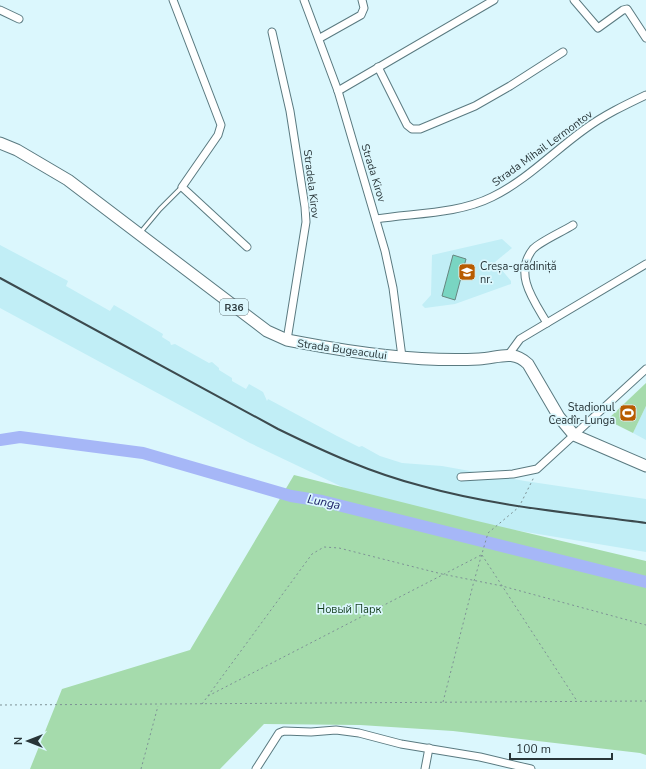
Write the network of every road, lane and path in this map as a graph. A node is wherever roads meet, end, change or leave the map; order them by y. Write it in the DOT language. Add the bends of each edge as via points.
graph roads {
  1 [pos="173,0"];
  2 [pos="304,0"];
  3 [pos="362,0"];
  4 [pos="494,0"];
  5 [pos="574,0"];
  6 [pos="0,10"];
  7 [pos="19,19"];
  8 [pos="272,32"];
  9 [pos="320,38"];
  10 [pos="646,38"];
  11 [pos="563,52"];
  12 [pos="378,67"];
  13 [pos="338,91"];
  14 [pos="646,94"];
  15 [pos="0,143"];
  16 [pos="182,187"];
  17 [pos="376,219"];
  18 [pos="573,225"];
  19 [pos="139,234"];
  20 [pos="247,247"];
  21 [pos="646,264"];
  22 [pos="547,323"];
  23 [pos="287,340"];
  24 [pos="509,354"];
  25 [pos="402,357"];
  26 [pos="646,369"];
  27 [pos="574,434"];
  28 [pos="646,466"];
  29 [pos="537,469"];
  30 [pos="461,477"];
  31 [pos="481,554"];
  32 [pos="442,574"];
  33 [pos="474,580"];
  34 [pos="502,586"];
  35 [pos="646,625"];
  36 [pos="207,696"];
  37 [pos="646,701"];
  38 [pos="443,702"];
  39 [pos="578,702"];
  40 [pos="158,704"];
  41 [pos="201,704"];
  42 [pos="0,705"];
  43 [pos="429,748"];
  44 [pos="512,767"];
  45 [pos="258,768"];
  46 [pos="141,769"];
  47 [pos="425,769"];
  48 [pos="531,769"];
  1 -- 16 [label="street" via="221,125 218,135"];
  2 -- 9 [label="street, Strada Kirov"];
  3 -- 9 [label="street" via="364,8 361,15"];
  4 -- 12 [label="street"];
  5 -- 10 [label="street" via="598,28 627,9"];
  6 -- 7 [label="street"];
  8 -- 23 [label="street, Stradela Kirov" via="290,111 306,222"];
  9 -- 13 [label="street, Strada Kirov"];
  11 -- 12 [label="street" via="475,106 412,130 407,125"];
  12 -- 13 [label="street"];
  13 -- 17 [label="street, Strada Kirov"];
  14 -- 17 [label="street, Strada Mihail Lermontov" via="585,129 528,174 492,197 468,205"];
  15 -- 19 [label="main road, Strada Bugeacului / R36" via="68,180"];
  16 -- 19 [label="lane"];
  16 -- 20 [label="street"];
  17 -- 25 [label="street, Strada Kirov" via="393,288"];
  18 -- 22 [label="street" via="534,249 527,260 527,288"];
  19 -- 23 [label="main road, Strada Bugeacului / R36" via="253,322"];
  21 -- 22 [label="street"];
  22 -- 24 [label="street" via="520,339"];
  23 -- 25 [label="main road, Strada Bugeacului / R36"];
  24 -- 25 [label="main road, Strada Bugeacului / R36" via="482,359"];
  24 -- 27 [label="main road" via="522,358 528,364 559,417"];
  26 -- 27 [label="street"];
  27 -- 28 [label="main road"];
  27 -- 29 [label="street"];
  29 -- 30 [label="street" via="513,474"];
  29 -- 31 [label="path" via="519,507 488,533"];
  31 -- 32 [label="path"];
  31 -- 33 [label="path"];
  31 -- 34 [label="path"];
  32 -- 33 [label="path"];
  32 -- 36 [label="path"];
  32 -- 36 [label="path" via="339,548 324,547 312,554"];
  33 -- 34 [label="path"];
  33 -- 38 [label="path"];
  34 -- 35 [label="path"];
  34 -- 39 [label="path"];
  36 -- 41 [label="path"];
  37 -- 39 [label="path"];
  38 -- 39 [label="path"];
  38 -- 41 [label="path"];
  40 -- 41 [label="path"];
  40 -- 42 [label="path"];
  40 -- 46 [label="path"];
  43 -- 44 [label="street" via="480,757"];
  43 -- 45 [label="street" via="336,730 284,731 275,738"];
  43 -- 47 [label="street"];
  44 -- 48 [label="street"];
}
